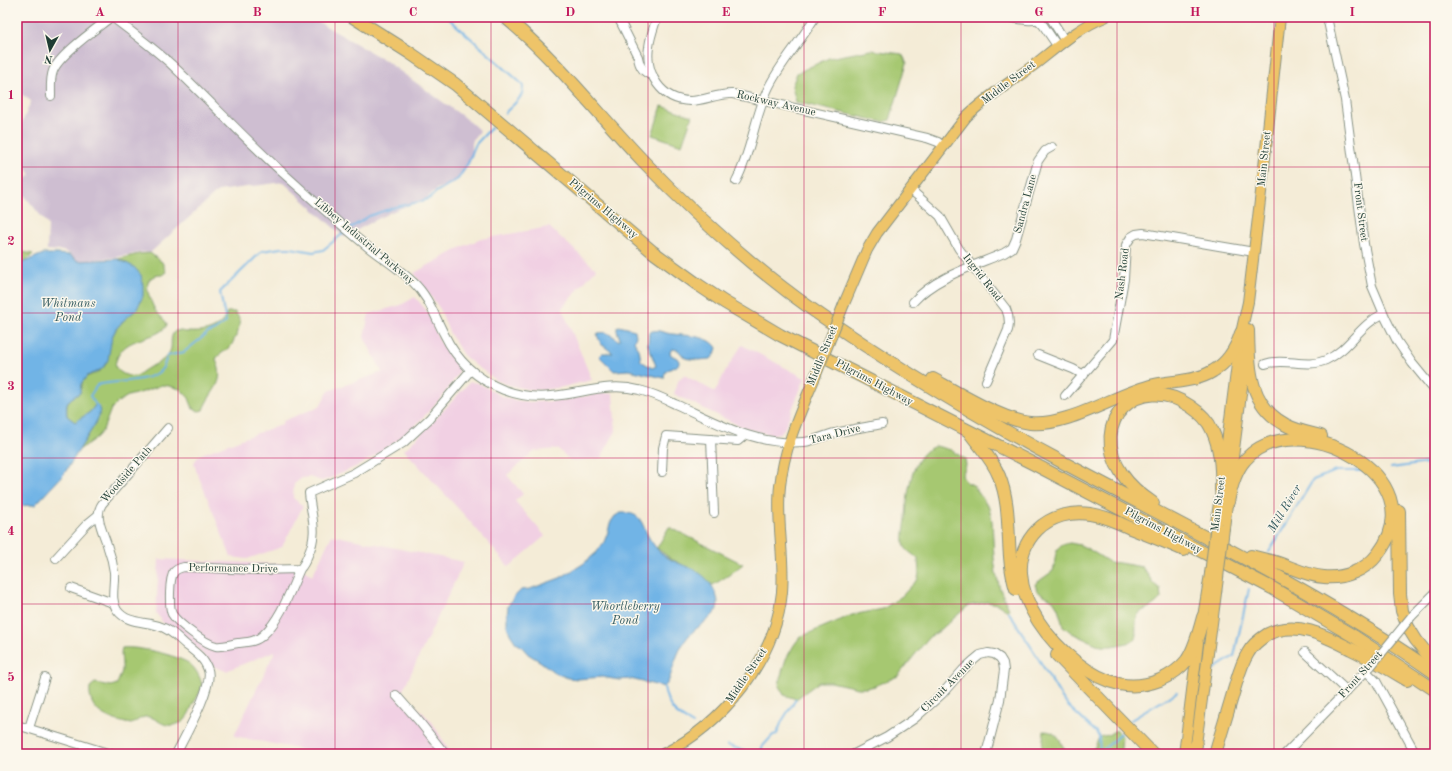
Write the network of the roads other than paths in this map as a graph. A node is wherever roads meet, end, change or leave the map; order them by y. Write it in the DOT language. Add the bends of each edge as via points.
graph roads {
  1 [pos="111,17"];
  2 [pos="353,17"];
  3 [pos="505,17"];
  4 [pos="618,17"];
  5 [pos="657,17"];
  6 [pos="815,17"];
  7 [pos="1008,17"];
  8 [pos="1050,17"];
  9 [pos="1105,17"];
  10 [pos="1280,17"];
  11 [pos="1327,17"];
  12 [pos="1041,19"];
  13 [pos="1062,44"];
  14 [pos="638,56"];
  15 [pos="648,56"];
  16 [pos="653,76"];
  17 [pos="51,96"];
  18 [pos="763,100"];
  19 [pos="943,146"];
  20 [pos="1052,147"];
  21 [pos="736,181"];
  22 [pos="910,189"];
  23 [pos="1254,252"];
  24 [pos="973,266"];
  25 [pos="913,302"];
  26 [pos="1383,314"];
  27 [pos="1244,332"];
  28 [pos="847,333"];
  29 [pos="1038,355"];
  30 [pos="1265,364"];
  31 [pos="470,371"];
  32 [pos="1084,375"];
  33 [pos="986,381"];
  34 [pos="1435,391"];
  35 [pos="1066,396"];
  36 [pos="882,424"];
  37 [pos="168,428"];
  38 [pos="968,430"];
  39 [pos="745,435"];
  40 [pos="711,439"];
  41 [pos="788,442"];
  42 [pos="662,472"];
  43 [pos="1221,490"];
  44 [pos="1228,502"];
  45 [pos="714,513"];
  46 [pos="98,515"];
  47 [pos="1220,526"];
  48 [pos="1191,530"];
  49 [pos="1230,550"];
  50 [pos="56,558"];
  51 [pos="300,569"];
  52 [pos="1214,576"];
  53 [pos="71,588"];
  54 [pos="1272,588"];
  55 [pos="1435,593"];
  56 [pos="114,603"];
  57 [pos="1203,617"];
  58 [pos="1305,652"];
  59 [pos="1435,664"];
  60 [pos="1368,668"];
  61 [pos="1435,673"];
  62 [pos="45,678"];
  63 [pos="1435,690"];
  64 [pos="1347,691"];
  65 [pos="396,694"];
  66 [pos="1435,696"];
  67 [pos="17,725"];
  68 [pos="29,728"];
  69 [pos="1194,751"];
  70 [pos="1152,752"];
  71 [pos="668,753"];
  72 [pos="111,754"];
  73 [pos="176,754"];
  74 [pos="445,754"];
  75 [pos="854,754"];
  76 [pos="986,754"];
  77 [pos="1184,754"];
  78 [pos="1215,754"];
  79 [pos="1285,754"];
  80 [pos="1416,754"];
  1 -- 17 [label="street" via="58,62 53,69"];
  1 -- 31 [label="street, Libbey Industrial Parkway" via="169,63 274,165 355,236 405,274 421,290 433,308 443,334 460,361"];
  2 -- 38 [label="highway, Pilgrims Highway" via="459,87 645,245 706,290 771,330"];
  3 -- 28 [label="highway, Pilgrims Highway" via="549,58 641,159 701,219 770,278"];
  4 -- 14 [label="street"];
  5 -- 15 [label="street, Rockway Avenue"];
  6 -- 18 [label="street" via="775,76"];
  7 -- 12 [label="street"];
  8 -- 13 [label="street"];
  9 -- 13 [label="main road, Middle Street"];
  10 -- 23 [label="main road, Main Street"];
  11 -- 26 [label="street, Front Street" via="1346,104 1367,263 1372,286"];
  12 -- 13 [label="street" via="1043,25"];
  13 -- 19 [label="main road, Middle Street" via="980,105"];
  14 -- 15 [label="street"];
  14 -- 16 [label="street" via="638,63 644,71"];
  15 -- 16 [label="street, Rockway Avenue"];
  16 -- 18 [label="street, Rockway Avenue" via="666,94 683,100 699,100 726,94"];
  18 -- 19 [label="street, Rockway Avenue" via="927,138"];
  18 -- 21 [label="street"];
  19 -- 22 [label="main road, Middle Street"];
  20 -- 24 [label="street, Sandra Lane" via="1041,156 1036,166 1014,245 1007,251"];
  22 -- 24 [label="street, Ingrid Road" via="940,216 959,249"];
  22 -- 41 [label="main road, Middle Street, bridge" via="873,239"];
  23 -- 27 [label="main road, Main Street"];
  23 -- 32 [label="street, Nash Road" via="1143,233 1134,235 1126,245 1124,279 1113,340"];
  24 -- 25 [label="street, Sandra Lane" via="932,285"];
  24 -- 33 [label="street, Ingrid Road" via="1006,309 1009,318 1006,338"];
  26 -- 30 [label="street" via="1327,360 1313,363 1280,361"];
  26 -- 34 [label="street, Front Street" via="1405,352"];
  27 -- 28 [label="highway" via="1228,358 1208,374 1146,387 1064,418 1038,423 998,413"];
  27 -- 43 [label="main road, Main Street"];
  27 -- 44 [label="main road, Main Street"];
  27 -- 59 [label="highway" via="1252,383 1267,411 1290,427 1359,451 1390,479 1399,506 1402,611 1418,644"];
  28 -- 48 [label="highway, Pilgrims Highway" via="932,388 1002,429"];
  29 -- 32 [label="street"];
  31 -- 39 [label="street, Libbey Industrial Parkway" via="506,391 529,396 551,396 608,387 638,389"];
  31 -- 51 [label="street, Performance Drive" via="416,433 403,443 354,473 309,493 314,534 311,548"];
  32 -- 35 [label="street, Nash Road"];
  36 -- 41 [label="street, Tara Drive" via="834,433 814,441"];
  37 -- 46 [label="street, Woodside Path" via="102,504"];
  38 -- 54 [label="highway, Pilgrims Highway"];
  38 -- 70 [label="highway" via="992,463 1001,482 1007,505 1012,572 1020,601 1030,622 1053,651"];
  39 -- 40 [label="street" via="738,441"];
  39 -- 41 [label="street, Libbey Industrial Parkway" via="775,442"];
  40 -- 42 [label="street" via="666,436"];
  40 -- 45 [label="street"];
  41 -- 71 [label="main road, Middle Street" via="779,500 782,592 770,640 756,666 727,705 698,732"];
  43 -- 47 [label="main road, Main Street"];
  43 -- 48 [label="highway" via="1217,442 1210,425 1199,412 1177,399 1158,395 1136,398 1121,409 1112,426 1110,439 1113,458 1120,471 1138,491"];
  44 -- 47 [label="main road, Main Street"];
  44 -- 49 [label="highway" via="1238,469 1249,455 1268,443 1299,440 1336,448 1367,465 1384,485 1391,500 1392,512 1388,537 1378,555 1364,568 1344,576 1318,576"];
  46 -- 50 [label="street, Woodside Path"];
  46 -- 56 [label="street" via="113,565"];
  47 -- 52 [label="main road, Main Street, bridge"];
  48 -- 49 [label="highway, Pilgrims Highway"];
  49 -- 61 [label="highway, Pilgrims Highway" via="1348,616"];
  51 -- 51 [label="street, Performance Drive" via="275,622 257,640 222,646 209,644 178,622 171,613 172,579 178,568"];
  52 -- 57 [label="main road, Main Street"];
  52 -- 69 [label="main road, Main Street"];
  53 -- 56 [label="street"];
  54 -- 57 [label="highway" via="1090,513 1068,514 1049,521 1034,533 1023,553 1020,570 1023,588 1042,627 1075,661 1092,673 1113,682 1144,685 1175,672 1190,655"];
  54 -- 63 [label="highway, Pilgrims Highway" via="1346,631"];
  55 -- 60 [label="street, Front Street, bridge"];
  56 -- 73 [label="street" via="120,613 129,620 161,626 168,630 204,661 208,669 209,679 205,694"];
  57 -- 77 [label="main road, Main Street"];
  58 -- 64 [label="street"];
  60 -- 64 [label="street, Front Street"];
  60 -- 80 [label="street"];
  62 -- 68 [label="street"];
  64 -- 79 [label="street, Front Street"];
  65 -- 74 [label="street"];
  66 -- 78 [label="highway" via="1325,636 1289,628 1279,630 1258,641 1246,656"];
  67 -- 68 [label="street"];
  68 -- 72 [label="street"];
  75 -- 76 [label="street, Circuit Avenue" via="914,720 974,660 988,653 1000,658 1004,670 1000,700"];
}
